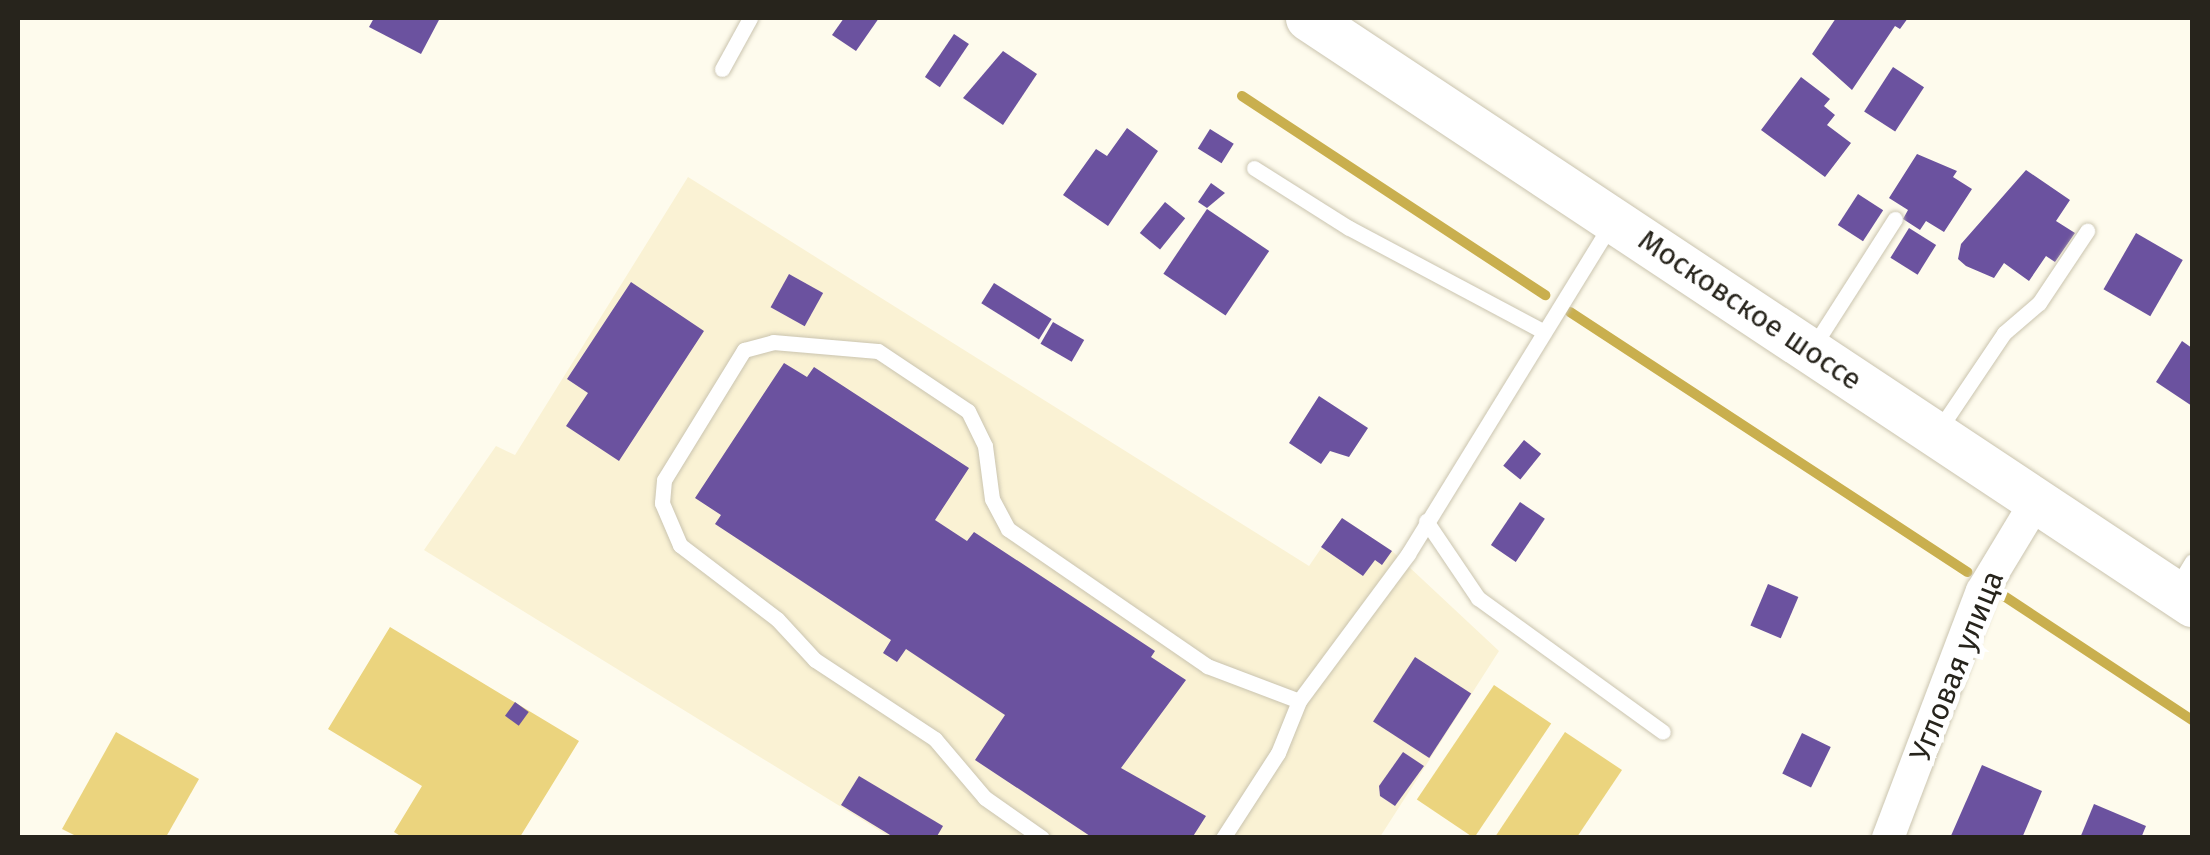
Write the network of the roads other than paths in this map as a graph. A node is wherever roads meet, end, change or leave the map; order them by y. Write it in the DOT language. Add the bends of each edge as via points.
graph roads {
  1 [pos="750,18"];
  2 [pos="1308,18"];
  3 [pos="722,69"];
  4 [pos="1254,168"];
  5 [pos="1895,218"];
  6 [pos="1614,220"];
  7 [pos="2087,232"];
  8 [pos="1543,331"];
  9 [pos="1811,351"];
  10 [pos="1936,434"];
  11 [pos="2036,500"];
  12 [pos="1426,522"];
  13 [pos="2186,586"];
  14 [pos="1298,701"];
  15 [pos="1663,732"];
  16 [pos="1042,838"];
  17 [pos="1224,838"];
  18 [pos="1888,838"];
  1 -- 3 [label="lane"];
  2 -- 6 [label="main road, Московское шоссе"];
  4 -- 8 [label="lane" via="1364,237"];
  5 -- 9 [label="lane"];
  6 -- 8 [label="lane"];
  6 -- 9 [label="main road, Московское шоссе"];
  7 -- 10 [label="lane" via="2039,304 2004,333"];
  8 -- 12 [label="lane"];
  9 -- 10 [label="main road, Московское шоссе"];
  10 -- 11 [label="main road, Московское шоссе"];
  11 -- 13 [label="main road, Московское шоссе"];
  11 -- 18 [label="street, Угловая улица" via="1982,591"];
  12 -- 14 [label="lane"];
  12 -- 15 [label="lane" via="1478,598"];
  14 -- 16 [label="lane" via="1208,666 1008,530 992,500 985,446 968,411 878,352 773,342 744,350 664,480 662,504 680,545 777,619 814,660 935,739 985,798"];
  14 -- 17 [label="lane" via="1278,753"];
}
